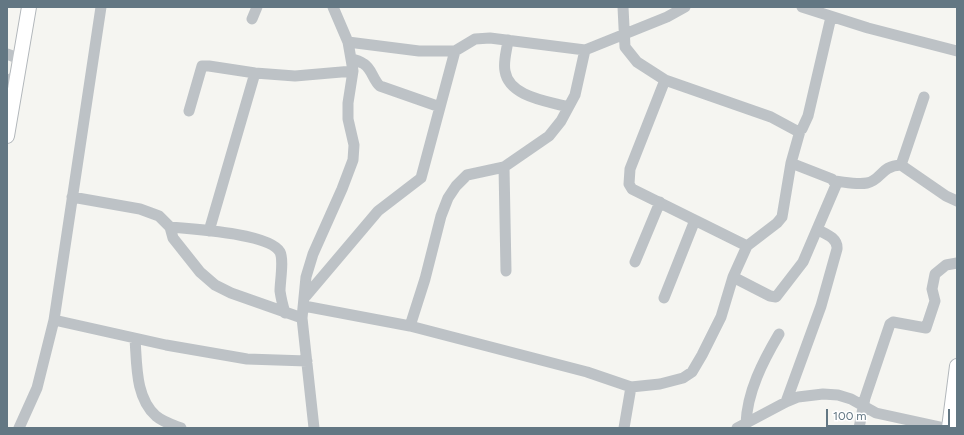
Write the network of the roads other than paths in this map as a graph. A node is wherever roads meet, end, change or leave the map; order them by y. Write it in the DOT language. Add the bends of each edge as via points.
graph roads {
  1 [pos="29,7"];
  2 [pos="101,7"];
  3 [pos="257,7"];
  4 [pos="333,7"];
  5 [pos="623,7"];
  6 [pos="685,7"];
  7 [pos="802,7"];
  8 [pos="831,17"];
  9 [pos="252,19"];
  10 [pos="623,34"];
  11 [pos="508,40"];
  12 [pos="348,42"];
  13 [pos="455,50"];
  14 [pos="586,50"];
  15 [pos="957,51"];
  16 [pos="14,57"];
  17 [pos="352,59"];
  18 [pos="353,71"];
  19 [pos="255,74"];
  20 [pos="12,78"];
  21 [pos="665,80"];
  22 [pos="924,97"];
  23 [pos="440,107"];
  24 [pos="568,107"];
  25 [pos="189,111"];
  26 [pos="800,131"];
  27 [pos="7,136"];
  28 [pos="791,163"];
  29 [pos="902,165"];
  30 [pos="504,167"];
  31 [pos="835,181"];
  32 [pos="72,197"];
  33 [pos="957,201"];
  34 [pos="660,202"];
  35 [pos="696,220"];
  36 [pos="170,227"];
  37 [pos="818,230"];
  38 [pos="209,231"];
  39 [pos="747,246"];
  40 [pos="635,262"];
  41 [pos="957,263"];
  42 [pos="506,270"];
  43 [pos="732,277"];
  44 [pos="664,298"];
  45 [pos="305,301"];
  46 [pos="285,312"];
  47 [pos="302,318"];
  48 [pos="54,320"];
  49 [pos="410,326"];
  50 [pos="778,334"];
  51 [pos="135,339"];
  52 [pos="307,361"];
  53 [pos="957,366"];
  54 [pos="631,387"];
  55 [pos="786,402"];
  56 [pos="863,406"];
  57 [pos="742,426"];
  58 [pos="19,428"];
  59 [pos="181,428"];
  60 [pos="314,428"];
  61 [pos="624,428"];
  62 [pos="859,428"];
  63 [pos="945,428"];
  64 [pos="949,428"];
  1 -- 16 [label="main road"];
  2 -- 32 [label="street"];
  3 -- 9 [label="street"];
  4 -- 12 [label="street"];
  5 -- 10 [label="street"];
  6 -- 10 [label="street"];
  7 -- 8 [label="street"];
  8 -- 15 [label="street"];
  8 -- 26 [label="street" via="808,116"];
  10 -- 14 [label="street"];
  10 -- 21 [label="street" via="625,47 631,56"];
  11 -- 13 [label="street" via="475,39"];
  11 -- 14 [label="street"];
  11 -- 24 [label="street" via="504,67 511,84 528,95"];
  12 -- 13 [label="street" via="419,51"];
  12 -- 17 [label="street"];
  13 -- 23 [label="street"];
  14 -- 24 [label="street" via="575,95"];
  16 -- 20 [label="main road"];
  17 -- 18 [label="street"];
  17 -- 23 [label="street" via="365,64 380,86"];
  18 -- 19 [label="street" via="295,76"];
  18 -- 45 [label="street" via="348,114 354,145 353,160 310,262 306,277"];
  19 -- 25 [label="street" via="202,66"];
  19 -- 38 [label="street"];
  20 -- 27 [label="main road"];
  21 -- 26 [label="street" via="771,117"];
  21 -- 34 [label="street" via="628,178 632,189"];
  22 -- 29 [label="street"];
  23 -- 45 [label="street" via="421,178 378,211"];
  24 -- 30 [label="street" via="549,136"];
  26 -- 28 [label="street"];
  28 -- 31 [label="street"];
  28 -- 39 [label="street" via="782,217"];
  29 -- 31 [label="street" via="889,166 865,184"];
  29 -- 33 [label="street"];
  30 -- 42 [label="street"];
  30 -- 49 [label="street" via="467,175 448,198"];
  31 -- 37 [label="street" via="836,185"];
  32 -- 36 [label="street" via="140,209 159,216"];
  32 -- 48 [label="street"];
  34 -- 35 [label="street"];
  34 -- 40 [label="street"];
  35 -- 39 [label="street"];
  35 -- 44 [label="street"];
  36 -- 38 [label="street"];
  36 -- 46 [label="street" via="173,238 200,272 214,285"];
  37 -- 43 [label="street" via="800,267 776,297"];
  37 -- 55 [label="street" via="835,239 838,245 821,306"];
  38 -- 46 [label="street" via="230,232 276,247 281,256 280,292"];
  39 -- 43 [label="street"];
  41 -- 56 [label="street" via="946,265 935,274 932,289 935,301 927,327 894,322 890,324"];
  43 -- 54 [label="street" via="721,317 692,372 683,378 660,384"];
  45 -- 47 [label="street"];
  45 -- 49 [label="street"];
  46 -- 47 [label="street"];
  47 -- 52 [label="street"];
  48 -- 51 [label="street"];
  48 -- 58 [label="street" via="37,388"];
  49 -- 54 [label="street" via="587,372"];
  50 -- 57 [label="street" via="760,369"];
  51 -- 52 [label="street" via="247,359"];
  51 -- 59 [label="street" via="139,385 147,404 156,416"];
  52 -- 60 [label="street"];
  53 -- 64 [label="main road"];
  54 -- 61 [label="street"];
  55 -- 56 [label="street" via="806,396 831,394 851,399"];
  55 -- 57 [label="street"];
  56 -- 62 [label="street"];
  56 -- 63 [label="street" via="876,413"];
}
